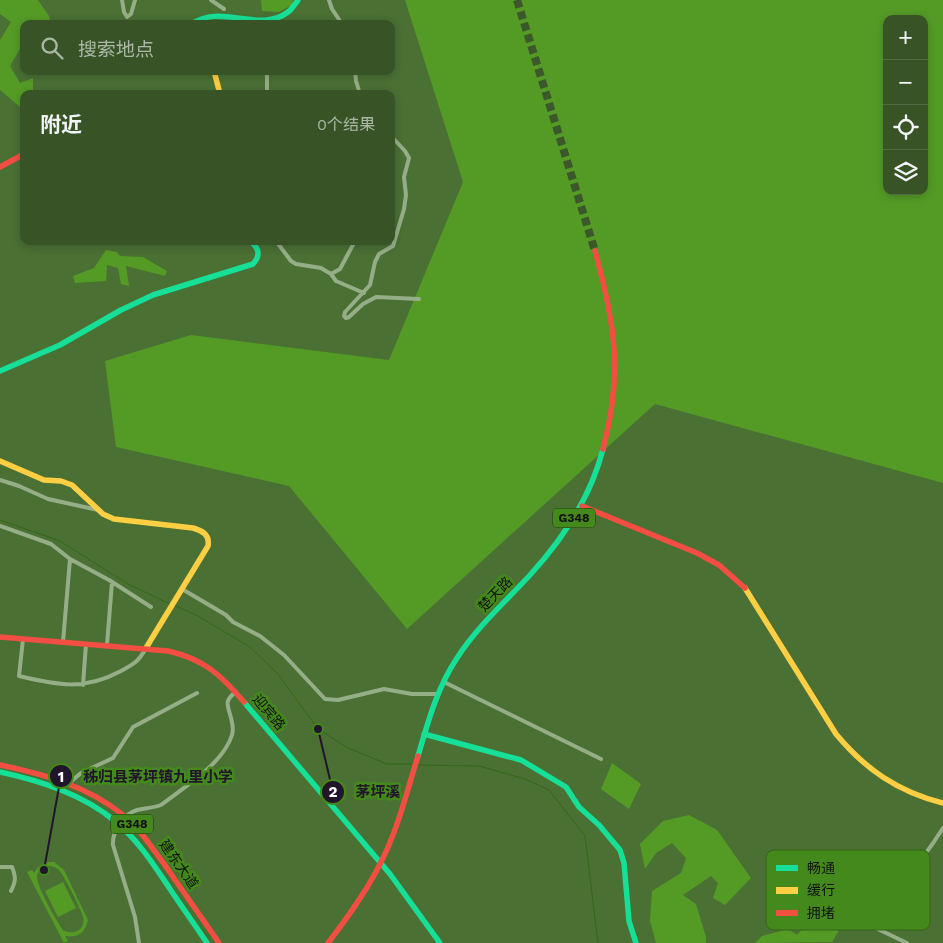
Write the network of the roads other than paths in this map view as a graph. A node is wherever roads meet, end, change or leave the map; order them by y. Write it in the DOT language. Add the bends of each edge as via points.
graph roads {
  1 [pos="122,0"];
  2 [pos="135,0"];
  3 [pos="211,0"];
  4 [pos="298,0"];
  5 [pos="329,0"];
  6 [pos="231,10"];
  7 [pos="194,20"];
  8 [pos="339,20"];
  9 [pos="215,75"];
  10 [pos="267,75"];
  11 [pos="355,75"];
  12 [pos="219,90"];
  13 [pos="267,90"];
  14 [pos="359,90"];
  15 [pos="395,140"];
  16 [pos="20,156"];
  17 [pos="0,168"];
  18 [pos="395,239"];
  19 [pos="256,245"];
  20 [pos="279,245"];
  21 [pos="353,245"];
  22 [pos="393,245"];
  23 [pos="595,251"];
  24 [pos="331,274"];
  25 [pos="364,293"];
  26 [pos="419,299"];
  27 [pos="0,371"];
  28 [pos="0,461"];
  29 [pos="0,480"];
  30 [pos="582,506"];
  31 [pos="98,510"];
  32 [pos="0,526"];
  33 [pos="70,559"];
  34 [pos="112,582"];
  35 [pos="180,592"];
  36 [pos="151,607"];
  37 [pos="0,637"];
  38 [pos="23,639"];
  39 [pos="63,642"];
  40 [pos="86,644"];
  41 [pos="107,645"];
  42 [pos="146,648"];
  43 [pos="443,681"];
  44 [pos="82,685"];
  45 [pos="236,692"];
  46 [pos="197,693"];
  47 [pos="438,694"];
  48 [pos="424,734"];
  49 [pos="601,759"];
  50 [pos="0,765"];
  51 [pos="0,772"];
  52 [pos="68,783"];
  53 [pos="64,790"];
  54 [pos="943,803"];
  55 [pos="126,818"];
  56 [pos="120,825"];
  57 [pos="943,828"];
  58 [pos="928,850"];
  59 [pos="381,863"];
  60 [pos="0,867"];
  61 [pos="11,891"];
  62 [pos="879,930"];
  63 [pos="138,943"];
  64 [pos="207,943"];
  65 [pos="219,943"];
  66 [pos="328,943"];
  67 [pos="440,943"];
  68 [pos="636,943"];
  69 [pos="906,943"];
  1 -- 2 [label="street" via="127,17"];
  3 -- 6 [label="street"];
  4 -- 6 [label="main road" via="290,11 276,17"];
  5 -- 8 [label="street"];
  6 -- 7 [label="main road" via="208,10"];
  9 -- 12 [label="main road"];
  10 -- 13 [label="street"];
  11 -- 14 [label="street"];
  15 -- 18 [label="street" via="409,158 404,177 404,209"];
  16 -- 17 [label="main road"];
  19 -- 27 [label="main road" via="259,254 254,264 153,295 60,345"];
  20 -- 24 [label="street" via="296,264 321,268"];
  21 -- 24 [label="street" via="340,269"];
  22 -- 25 [label="street" via="377,258 370,286"];
  23 -- 30 [label="main road, 楚天路 / G348" via="611,315 616,381 606,446"];
  24 -- 25 [label="street" via="336,281"];
  25 -- 26 [label="street" via="345,312 344,318 376,298"];
  28 -- 31 [label="main road" via="39,478 72,485"];
  29 -- 31 [label="street" via="48,499"];
  30 -- 43 [label="main road, 楚天路 / G348" via="543,561 470,639"];
  30 -- 54 [label="main road" via="692,550 728,572 753,599 836,734 858,761 887,782 919,797"];
  31 -- 35 [label="main road" via="114,519 190,527 207,535 208,544"];
  32 -- 33 [label="street" via="51,544"];
  33 -- 34 [label="street"];
  33 -- 39 [label="street"];
  34 -- 36 [label="street"];
  34 -- 41 [label="street"];
  35 -- 42 [label="main road"];
  35 -- 47 [label="street" via="260,636 284,655 325,699 338,700 384,690"];
  37 -- 38 [label="main road, 迎宾路"];
  38 -- 39 [label="main road, 迎宾路"];
  38 -- 44 [label="street" via="19,676 50,683"];
  39 -- 40 [label="main road, 迎宾路"];
  40 -- 41 [label="main road, 迎宾路"];
  40 -- 44 [label="street"];
  41 -- 42 [label="main road, 迎宾路"];
  42 -- 44 [label="street" via="139,660 112,676"];
  42 -- 45 [label="main road, 迎宾路" via="180,654 201,662"];
  43 -- 47 [label="main road, 楚天路 / G348"];
  43 -- 49 [label="street"];
  45 -- 55 [label="street" via="227,705 233,718 233,734 212,766 161,805 136,810"];
  45 -- 59 [label="main road, 迎宾路"];
  46 -- 52 [label="street" via="133,727 113,758"];
  47 -- 48 [label="main road, 楚天路 / G348"];
  48 -- 59 [label="main road, 楚天路 / G348"];
  48 -- 68 [label="main road" via="521,760 566,787 579,807 620,850 629,921"];
  50 -- 52 [label="main road, 建东大道 / G348" via="38,772"];
  51 -- 53 [label="main road, 建东大道 / G348"];
  52 -- 53 [label="street"];
  52 -- 55 [label="main road, 建东大道 / G348"];
  53 -- 56 [label="main road, 建东大道 / G348" via="101,810"];
  55 -- 56 [label="street"];
  55 -- 65 [label="main road, 建东大道 / G348" via="149,842"];
  56 -- 63 [label="street" via="113,845 135,917"];
  56 -- 64 [label="main road, 建东大道 / G348" via="142,847"];
  57 -- 58 [label="street"];
  59 -- 66 [label="main road, 楚天路 / G348" via="366,891"];
  59 -- 67 [label="main road, 迎宾路"];
  60 -- 61 [label="street" via="12,867 16,879"];
  62 -- 69 [label="street"];
}
